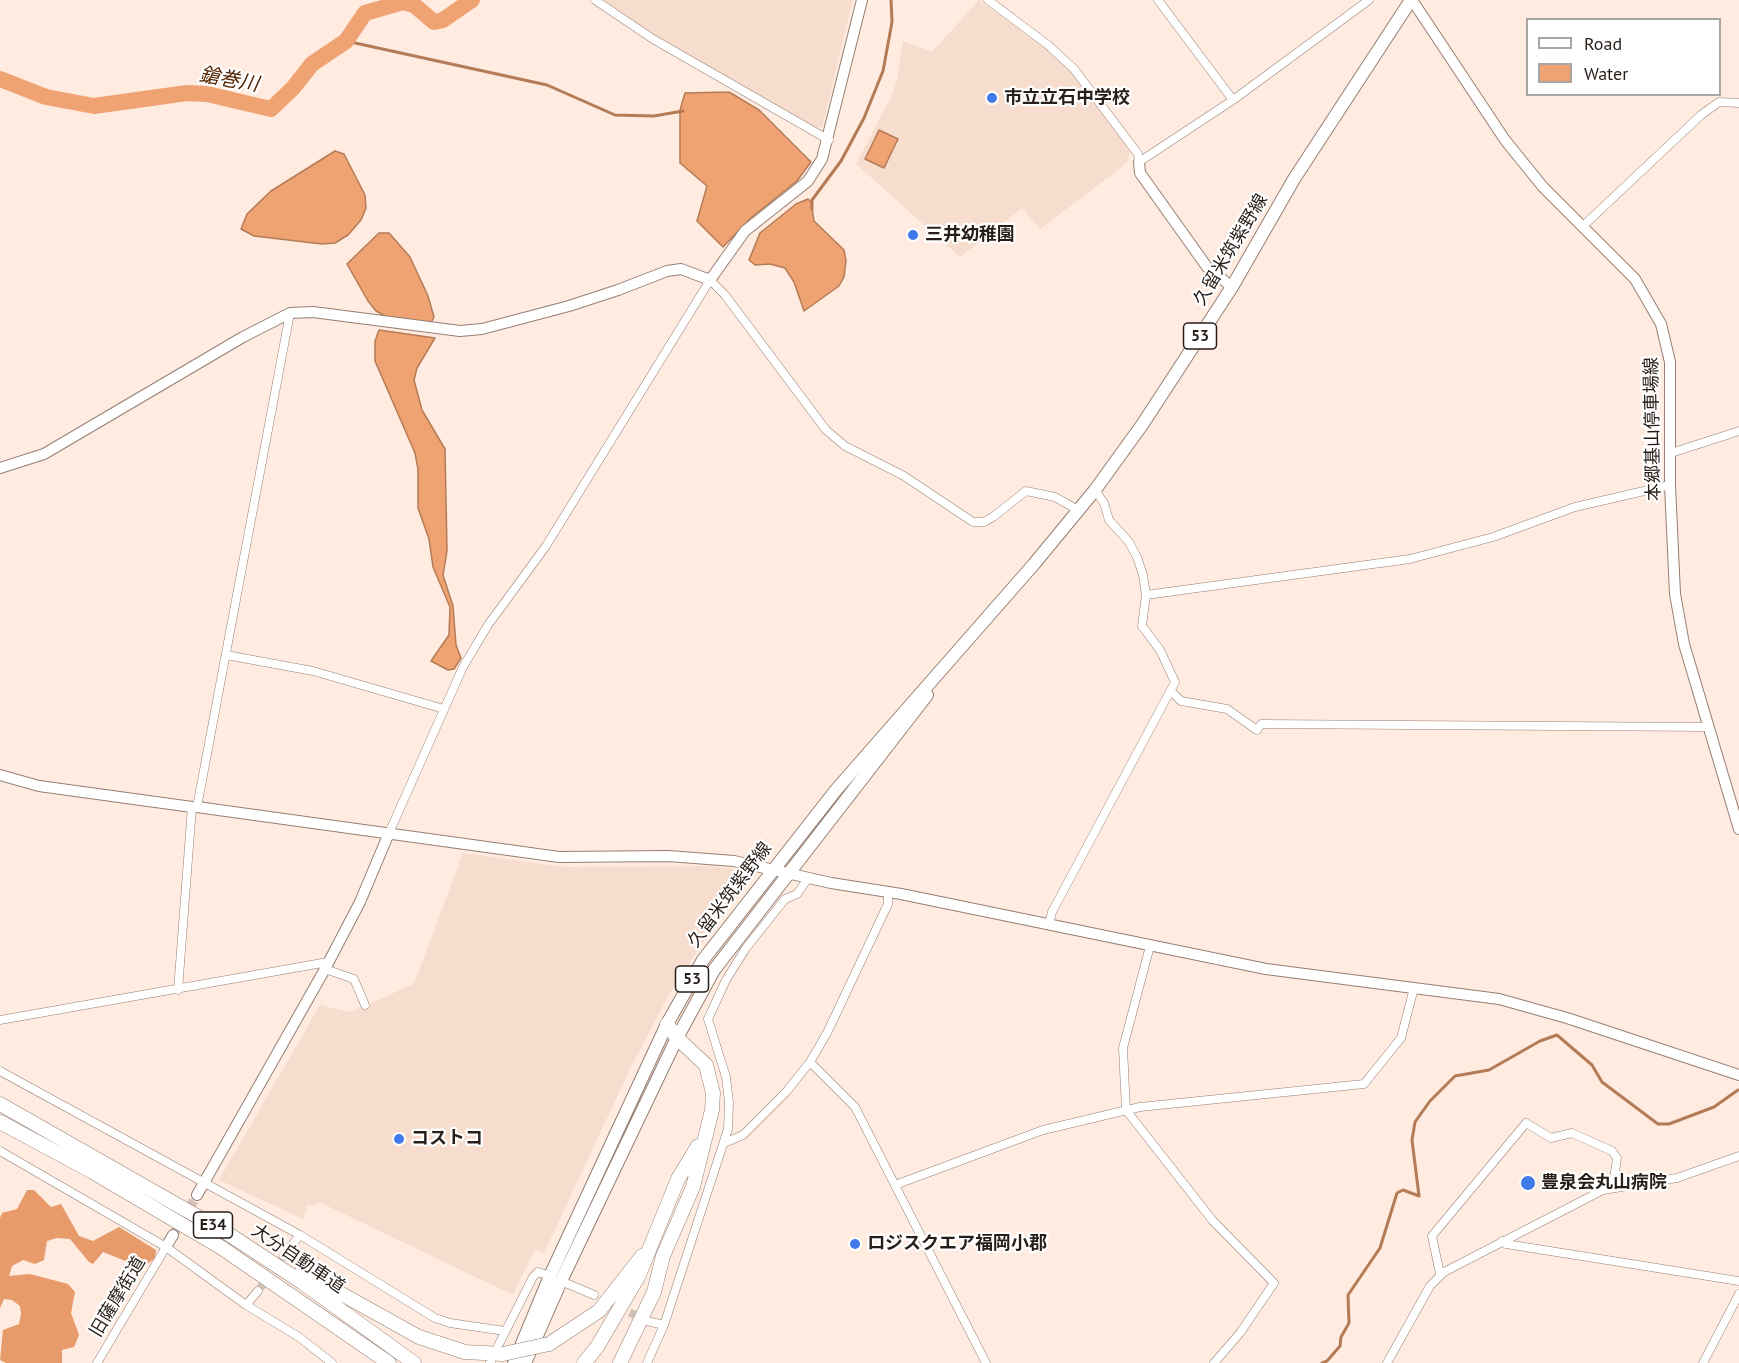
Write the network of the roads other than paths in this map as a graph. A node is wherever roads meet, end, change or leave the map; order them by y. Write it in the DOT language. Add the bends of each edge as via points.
graph roads {
  1 [pos="595,0"];
  2 [pos="862,0"];
  3 [pos="988,0"];
  4 [pos="1158,0"];
  5 [pos="1369,0"];
  6 [pos="1412,0"];
  7 [pos="1233,100"];
  8 [pos="1739,103"];
  9 [pos="829,140"];
  10 [pos="1139,162"];
  11 [pos="1582,226"];
  12 [pos="710,280"];
  13 [pos="1232,287"];
  14 [pos="290,313"];
  15 [pos="1739,431"];
  16 [pos="1671,453"];
  17 [pos="0,468"];
  18 [pos="1670,485"];
  19 [pos="1095,490"];
  20 [pos="1078,510"];
  21 [pos="1146,595"];
  22 [pos="957,650"];
  23 [pos="226,655"];
  24 [pos="1171,691"];
  25 [pos="444,710"];
  26 [pos="1708,727"];
  27 [pos="0,775"];
  28 [pos="194,807"];
  29 [pos="1739,829"];
  30 [pos="389,833"];
  31 [pos="773,868"];
  32 [pos="787,873"];
  33 [pos="809,877"];
  34 [pos="888,892"];
  35 [pos="1049,925"];
  36 [pos="1150,946"];
  37 [pos="326,966"];
  38 [pos="1414,988"];
  39 [pos="178,990"];
  40 [pos="365,1005"];
  41 [pos="0,1020"];
  42 [pos="667,1024"];
  43 [pos="677,1038"];
  44 [pos="810,1062"];
  45 [pos="0,1071"];
  46 [pos="1739,1075"];
  47 [pos="0,1104"];
  48 [pos="1126,1110"];
  49 [pos="0,1122"];
  50 [pos="704,1137"];
  51 [pos="724,1143"];
  52 [pos="0,1151"];
  53 [pos="1739,1156"];
  54 [pos="202,1184"];
  55 [pos="895,1185"];
  56 [pos="1613,1186"];
  57 [pos="197,1195"];
  58 [pos="195,1214"];
  59 [pos="173,1235"];
  60 [pos="300,1235"];
  61 [pos="1502,1241"];
  62 [pos="291,1246"];
  63 [pos="166,1247"];
  64 [pos="647,1250"];
  65 [pos="663,1256"];
  66 [pos="1440,1274"];
  67 [pos="555,1278"];
  68 [pos="1739,1281"];
  69 [pos="258,1291"];
  70 [pos="1739,1294"];
  71 [pos="594,1295"];
  72 [pos="246,1305"];
  73 [pos="647,1321"];
  74 [pos="664,1325"];
  75 [pos="505,1331"];
  76 [pos="499,1358"];
  77 [pos="97,1363"];
  78 [pos="332,1363"];
  79 [pos="389,1363"];
  80 [pos="414,1363"];
  81 [pos="525,1363"];
  82 [pos="584,1363"];
  83 [pos="595,1363"];
  84 [pos="620,1363"];
  85 [pos="647,1363"];
  86 [pos="986,1363"];
  87 [pos="1214,1363"];
  88 [pos="1388,1363"];
  89 [pos="1703,1363"];
  1 -- 9 [label="street" via="653,39"];
  2 -- 9 [label="street"];
  3 -- 10 [label="street" via="1074,69 1138,154"];
  4 -- 7 [label="street"];
  5 -- 7 [label="street"];
  6 -- 11 [label="street, 本郷基山停車場線" via="1505,140"];
  6 -- 13 [label="main road, 久留米筑紫野線 / 53" via="1294,179"];
  7 -- 10 [label="street"];
  8 -- 11 [label="street" via="1719,102 1701,115"];
  9 -- 12 [label="street" via="808,181 745,231"];
  10 -- 13 [label="street" via="1140,173 1207,267"];
  11 -- 16 [label="street, 本郷基山停車場線" via="1635,279 1661,324 1670,362"];
  12 -- 14 [label="street" via="681,269 667,271 568,306 482,329 460,331 313,312"];
  12 -- 20 [label="street" via="826,430 845,446 904,476 973,522 993,517 1026,491 1055,497"];
  12 -- 25 [label="street" via="546,546 488,625"];
  13 -- 19 [label="main road, 久留米筑紫野線 / 53"];
  14 -- 17 [label="street" via="44,454"];
  14 -- 23 [label="street"];
  15 -- 16 [label="street"];
  16 -- 18 [label="street, 本郷基山停車場線"];
  18 -- 21 [label="street" via="1575,507 1493,537 1410,559"];
  18 -- 26 [label="street, 本郷基山停車場線" via="1675,594 1684,644"];
  19 -- 20 [label="main road, 久留米筑紫野線 / 53"];
  19 -- 21 [label="street" via="1109,520 1137,557"];
  20 -- 22 [label="main road, 久留米筑紫野線 / 53"];
  21 -- 24 [label="street" via="1142,626 1174,676"];
  22 -- 31 [label="main road, 久留米筑紫野線 / 53"];
  22 -- 32 [label="main road, 久留米筑紫野線 / 53" via="883,754"];
  23 -- 25 [label="street" via="314,671"];
  23 -- 28 [label="street"];
  24 -- 26 [label="street" via="1181,701 1227,709 1257,730 1261,724"];
  24 -- 35 [label="street" via="1052,912"];
  25 -- 30 [label="street"];
  26 -- 29 [label="street, 本郷基山停車場線"];
  27 -- 28 [label="street" via="39,786"];
  28 -- 30 [label="street"];
  28 -- 39 [label="street"];
  30 -- 31 [label="street" via="559,857 695,856"];
  30 -- 37 [label="street" via="360,902"];
  31 -- 32 [label="street"];
  31 -- 42 [label="main road, 久留米筑紫野線 / 53" via="703,960"];
  32 -- 33 [label="street"];
  32 -- 43 [label="main road, 久留米筑紫野線 / 53" via="714,970"];
  33 -- 34 [label="street"];
  33 -- 51 [label="street" via="797,894 785,898 746,948 708,1019 723,1062 729,1102"];
  34 -- 35 [label="street"];
  34 -- 44 [label="street" via="888,904"];
  35 -- 36 [label="street"];
  36 -- 38 [label="street" via="1266,969"];
  36 -- 48 [label="street" via="1123,1048"];
  37 -- 39 [label="street"];
  37 -- 40 [label="street" via="354,979"];
  37 -- 54 [label="street"];
  38 -- 46 [label="street" via="1499,999"];
  38 -- 48 [label="street" via="1401,1038 1364,1084"];
  39 -- 41 [label="street"];
  42 -- 43 [label="highway"];
  42 -- 67 [label="main road, 久留米筑紫野線 / 53"];
  43 -- 50 [label="highway" via="710,1073 714,1093"];
  43 -- 67 [label="main road, 久留米筑紫野線 / 53"];
  44 -- 51 [label="street" via="743,1134"];
  44 -- 55 [label="street" via="855,1107"];
  45 -- 54 [label="street"];
  47 -- 58 [label="highway, 大分自動車道 / E34"];
  48 -- 55 [label="street" via="1043,1130"];
  48 -- 87 [label="street" via="1214,1221 1274,1283"];
  49 -- 79 [label="highway, 大分自動車道 / E34" via="222,1248"];
  50 -- 64 [label="highway" via="678,1179"];
  50 -- 65 [label="highway" via="693,1187"];
  51 -- 74 [label="street"];
  52 -- 63 [label="street"];
  53 -- 56 [label="street" via="1677,1178"];
  54 -- 57 [label="street"];
  54 -- 60 [label="street"];
  55 -- 86 [label="street"];
  56 -- 61 [label="street"];
  56 -- 66 [label="street" via="1617,1158 1612,1151 1572,1133 1551,1138 1526,1123 1432,1236"];
  58 -- 76 [label="highway" via="419,1337"];
  58 -- 80 [label="highway, 大分自動車道 / E34" via="303,1283"];
  59 -- 63 [label="street"];
  60 -- 62 [label="street"];
  60 -- 75 [label="street" via="435,1318"];
  61 -- 66 [label="street"];
  61 -- 68 [label="street"];
  63 -- 72 [label="street"];
  63 -- 77 [label="street, 旧薩摩街道"];
  64 -- 76 [label="highway, bridge" via="599,1311 549,1344"];
  64 -- 82 [label="highway" via="638,1277"];
  65 -- 83 [label="highway"];
  65 -- 84 [label="highway" via="654,1293"];
  66 -- 88 [label="street"];
  67 -- 71 [label="street"];
  67 -- 75 [label="street" via="538,1272 533,1277"];
  67 -- 76 [label="main road, 久留米筑紫野線 / 53"];
  67 -- 81 [label="main road, 久留米筑紫野線 / 53"];
  69 -- 72 [label="street"];
  70 -- 89 [label="street"];
  72 -- 78 [label="street" via="299,1337"];
  73 -- 74 [label="street"];
  74 -- 85 [label="street"];
  75 -- 76 [label="street"];
}
